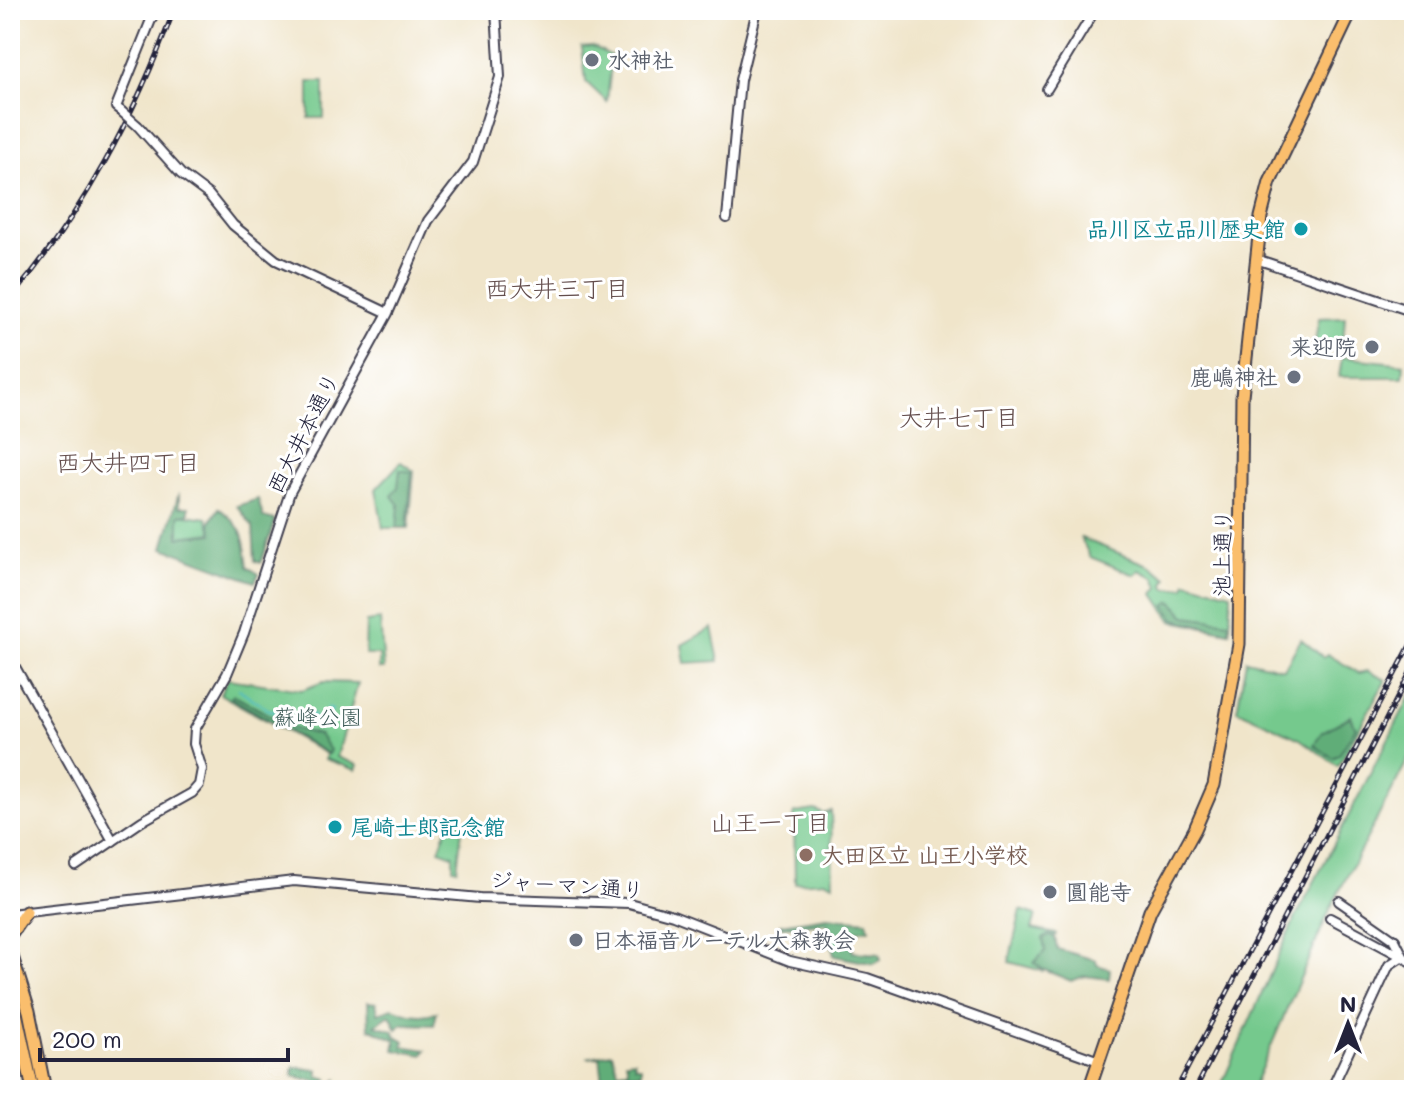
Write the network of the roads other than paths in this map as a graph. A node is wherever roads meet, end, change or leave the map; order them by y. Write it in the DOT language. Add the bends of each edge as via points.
graph roads {
  1 [pos="155,10"];
  2 [pos="496,10"];
  3 [pos="757,10"];
  4 [pos="1095,10"];
  5 [pos="1352,10"];
  6 [pos="1047,89"];
  7 [pos="727,218"];
  8 [pos="1256,259"];
  9 [pos="1414,312"];
  10 [pos="388,313"];
  11 [pos="10,658"];
  12 [pos="113,841"];
  13 [pos="76,866"];
  14 [pos="1339,901"];
  15 [pos="15,913"];
  16 [pos="1330,918"];
  17 [pos="10,935"];
  18 [pos="10,950"];
  19 [pos="1403,956"];
  20 [pos="1414,963"];
  21 [pos="10,985"];
  22 [pos="1099,1061"];
  23 [pos="33,1090"];
  24 [pos="45,1090"];
  25 [pos="1089,1090"];
  26 [pos="1331,1090"];
  1 -- 10 [label="street, bridge" via="116,107 209,195 233,225 276,260"];
  2 -- 10 [label="street, 西大井本通り" via="500,77 473,162 428,221"];
  3 -- 7 [label="street" via="740,80"];
  4 -- 6 [label="street"];
  5 -- 8 [label="main road, 池上通り" via="1270,182"];
  8 -- 9 [label="street"];
  8 -- 22 [label="main road, 池上通り" via="1242,396 1239,644 1214,785 1149,914"];
  10 -- 12 [label="street, 西大井本通り" via="290,492 244,633 195,729 202,769 197,789"];
  11 -- 12 [label="street"];
  12 -- 13 [label="street"];
  14 -- 19 [label="street" via="1395,940"];
  15 -- 17 [label="main road"];
  15 -- 22 [label="street, ジャーマン通り" via="294,881 466,897 617,902 673,915 790,961 867,978"];
  16 -- 19 [label="street"];
  18 -- 24 [label="main road"];
  19 -- 20 [label="street"];
  19 -- 26 [label="street" via="1389,965"];
  21 -- 23 [label="main road"];
  22 -- 25 [label="main road, 池上通り"];
}
